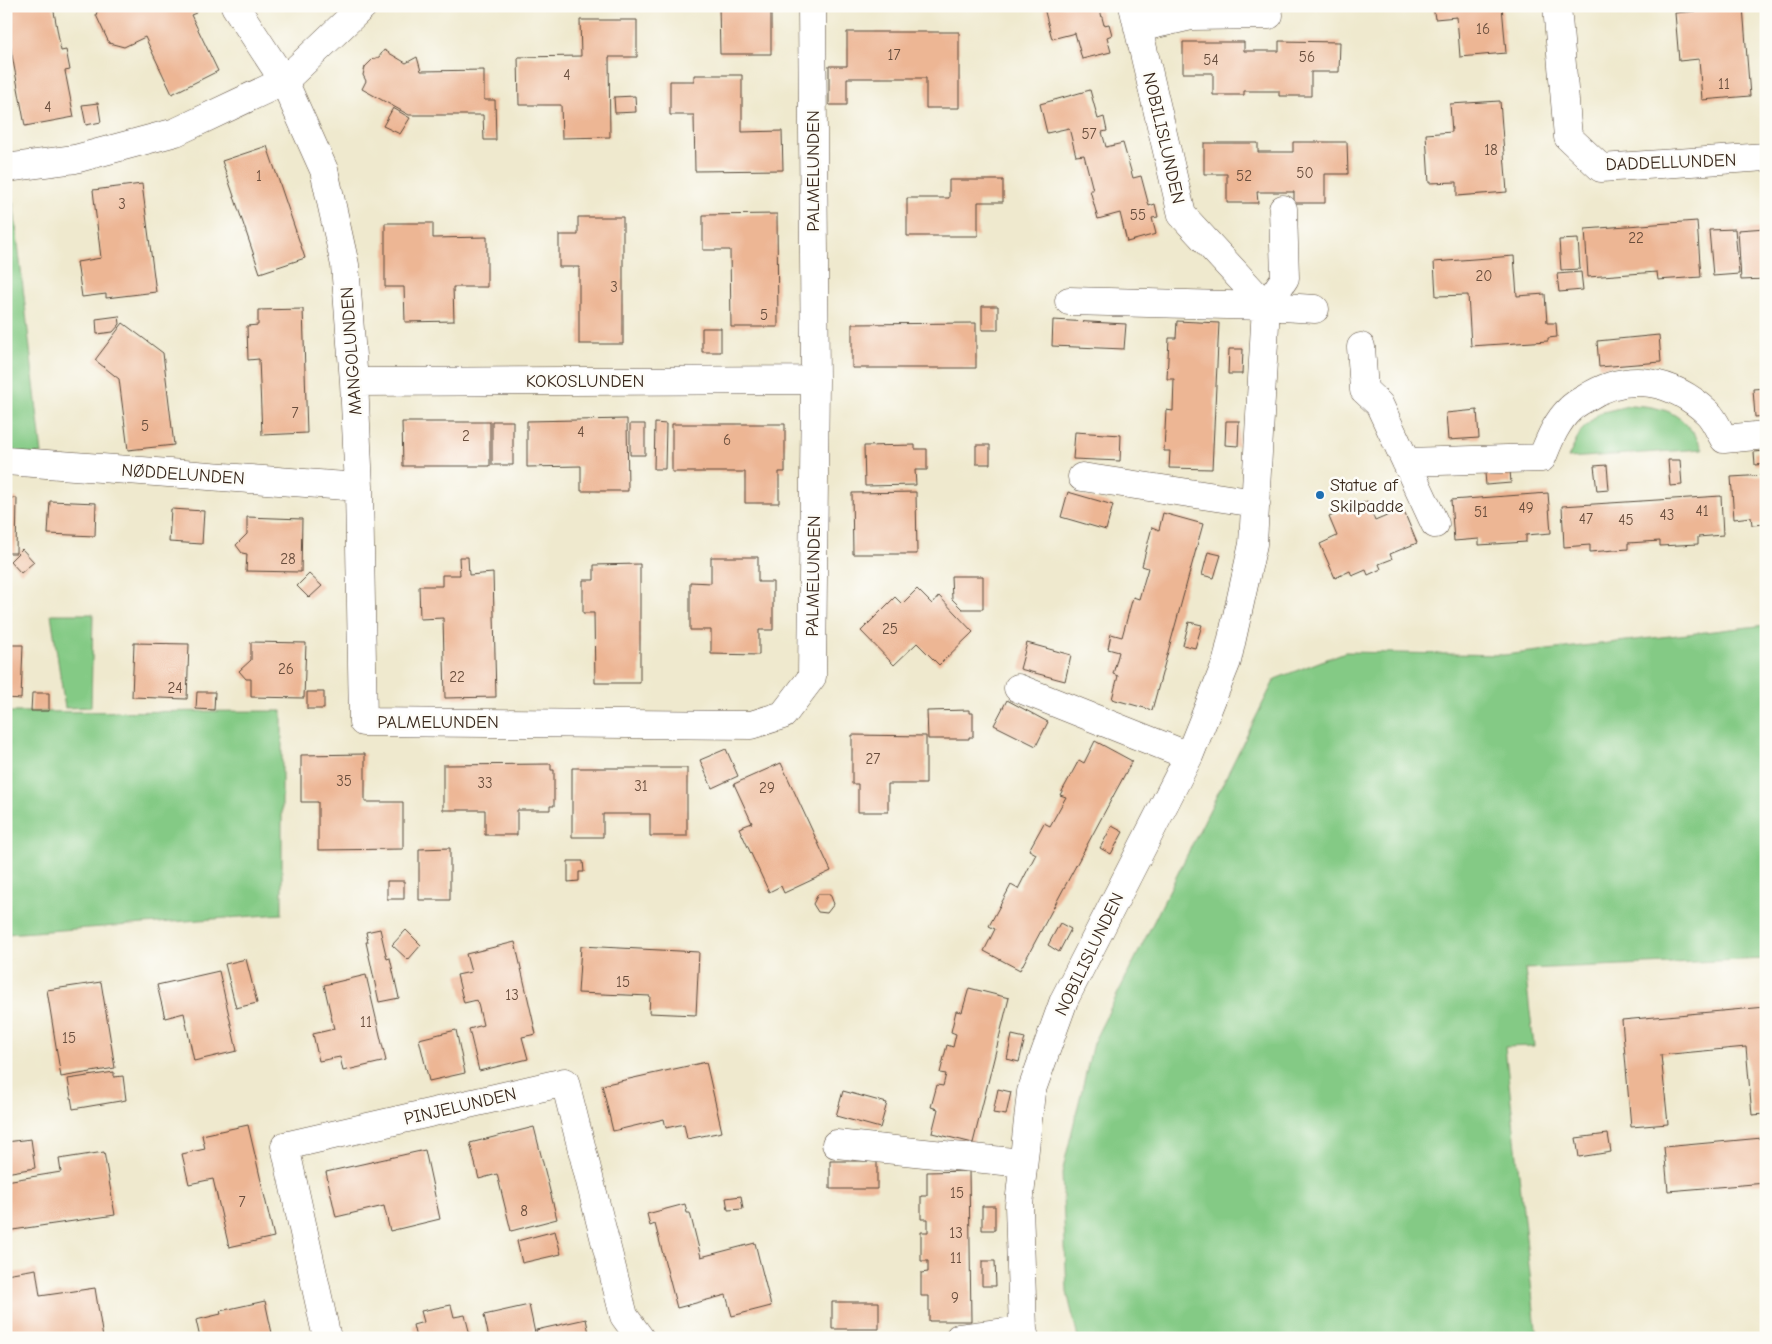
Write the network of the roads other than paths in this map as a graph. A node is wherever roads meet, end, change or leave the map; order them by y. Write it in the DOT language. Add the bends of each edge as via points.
graph roads {
  1 [pos="235,6"];
  2 [pos="364,6"];
  3 [pos="812,6"];
  4 [pos="1557,6"];
  5 [pos="1269,15"];
  6 [pos="1136,17"];
  7 [pos="284,81"];
  8 [pos="1766,157"];
  9 [pos="6,168"];
  10 [pos="1283,210"];
  11 [pos="1069,301"];
  12 [pos="1266,306"];
  13 [pos="1315,309"];
  14 [pos="1361,347"];
  15 [pos="815,380"];
  16 [pos="354,382"];
  17 [pos="1766,435"];
  18 [pos="6,461"];
  19 [pos="1406,462"];
  20 [pos="1082,476"];
  21 [pos="359,487"];
  22 [pos="1256,503"];
  23 [pos="1434,524"];
  24 [pos="1018,688"];
  25 [pos="363,722"];
  26 [pos="1189,756"];
  27 [pos="836,1144"];
  28 [pos="1023,1163"];
  29 [pos="1024,1334"];
  30 [pos="327,1338"];
  31 [pos="640,1338"];
  32 [pos="959,1338"];
  1 -- 7 [label="street, MANGOLUNDEN"];
  2 -- 7 [label="street"];
  3 -- 15 [label="street, PALMELUNDEN"];
  4 -- 8 [label="street, DADDELLUNDEN" via="1568,137 1601,168"];
  5 -- 6 [label="street, NOBILISLUNDEN"];
  6 -- 12 [label="street, NOBILISLUNDEN" via="1182,214"];
  7 -- 9 [label="street" via="176,132 75,158"];
  7 -- 16 [label="street, MANGOLUNDEN" via="324,170 345,265"];
  10 -- 12 [label="street" via="1285,278"];
  11 -- 12 [label="street"];
  12 -- 13 [label="street"];
  12 -- 22 [label="street, NOBILISLUNDEN"];
  14 -- 19 [label="street" via="1364,390 1379,404"];
  15 -- 16 [label="street, KOKOSLUNDEN"];
  15 -- 25 [label="street, PALMELUNDEN" via="812,677 784,715 751,724"];
  16 -- 21 [label="street, MANGOLUNDEN"];
  17 -- 19 [label="street" via="1724,439 1710,415 1688,396 1662,384 1633,381 1600,389 1571,408 1553,432 1542,458"];
  18 -- 21 [label="street, NØDDELUNDEN"];
  19 -- 23 [label="street"];
  20 -- 22 [label="street"];
  21 -- 25 [label="street, MANGOLUNDEN"];
  22 -- 26 [label="street, NOBILISLUNDEN" via="1253,544 1227,661"];
  24 -- 26 [label="street"];
  26 -- 28 [label="street, NOBILISLUNDEN" via="1064,1000 1031,1092"];
  27 -- 28 [label="street"];
  28 -- 29 [label="street, NOBILISLUNDEN" via="1019,1206"];
  29 -- 32 [label="street, NOBILISLUNDEN"];
  30 -- 31 [label="street, PINJELUNDEN" via="285,1146 565,1082 624,1316"];
}
